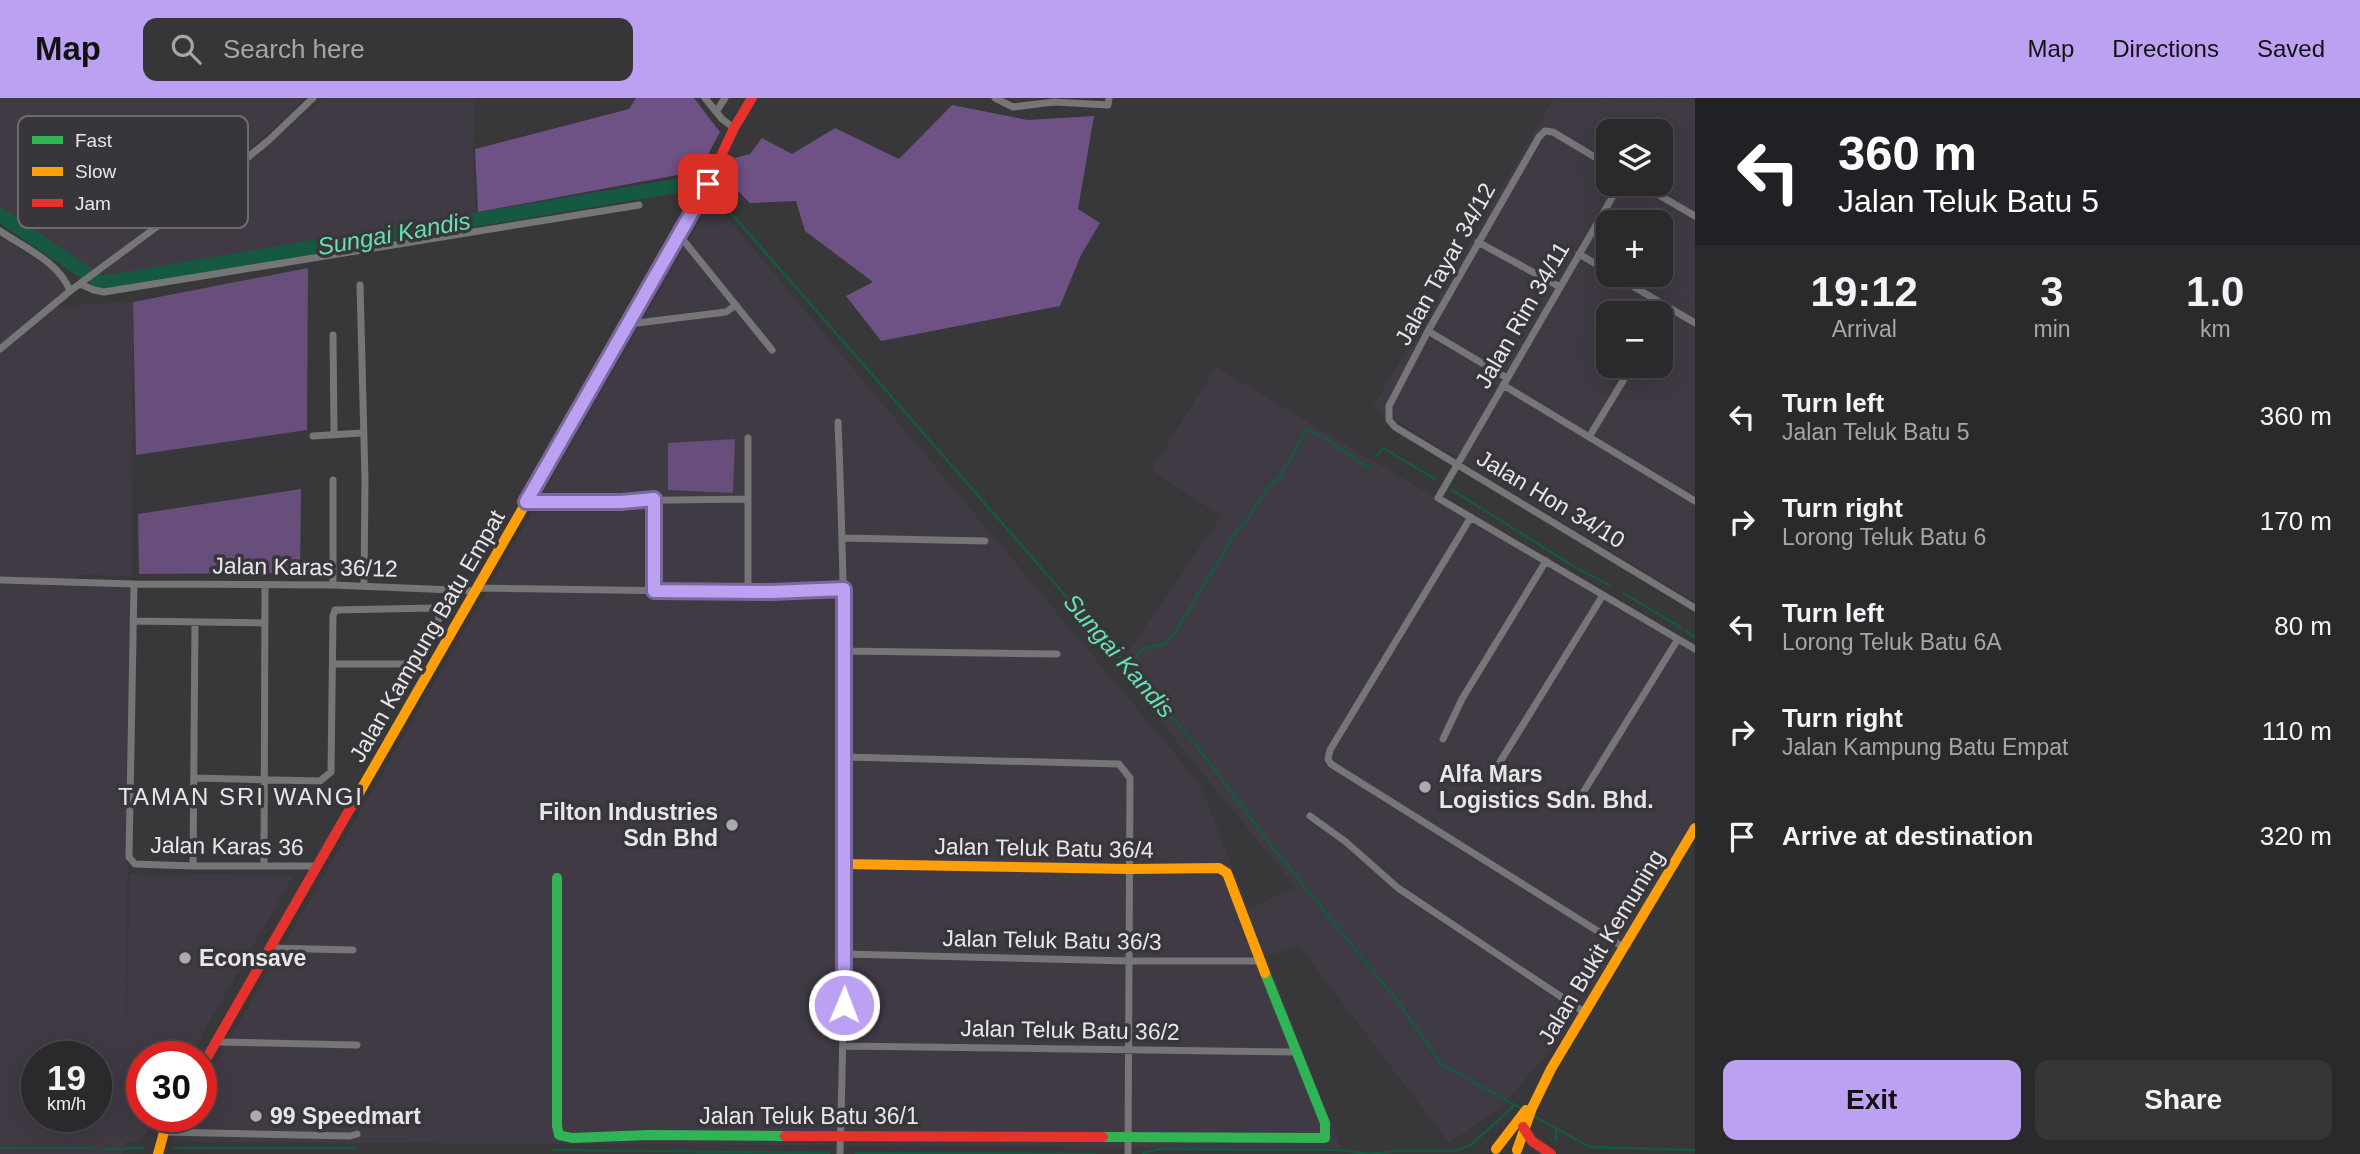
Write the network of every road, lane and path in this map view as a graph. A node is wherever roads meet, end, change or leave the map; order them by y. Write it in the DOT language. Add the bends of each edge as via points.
graph roads {
  1 [pos="313,98"];
  2 [pos="705,98"];
  3 [pos="725,98"];
  4 [pos="752,98"];
  5 [pos="758,98"];
  6 [pos="995,98"];
  7 [pos="1109,102"];
  8 [pos="744,111"];
  9 [pos="716,112"];
  10 [pos="734,128"];
  11 [pos="248,158"];
  12 [pos="1596,158"];
  13 [pos="1613,196"];
  14 [pos="1661,196"];
  15 [pos="639,205"];
  16 [pos="1695,216"];
  17 [pos="155,228"];
  18 [pos="0,231"];
  19 [pos="680,236"];
  20 [pos="1478,242"];
  21 [pos="1579,254"];
  22 [pos="1596,264"];
  23 [pos="80,284"];
  24 [pos="360,285"];
  25 [pos="1560,287"];
  26 [pos="1634,287"];
  27 [pos="71,291"];
  28 [pos="1658,301"];
  29 [pos="736,305"];
  30 [pos="1673,310"];
  31 [pos="1695,323"];
  32 [pos="629,324"];
  33 [pos="1428,331"];
  34 [pos="333,335"];
  35 [pos="0,349"];
  36 [pos="772,350"];
  37 [pos="1507,377"];
  38 [pos="1625,378"];
  39 [pos="1503,385"];
  40 [pos="1389,420"];
  41 [pos="838,422"];
  42 [pos="334,433"];
  43 [pos="362,433"];
  44 [pos="313,436"];
  45 [pos="1589,437"];
  46 [pos="748,438"];
  47 [pos="1457,465"];
  48 [pos="333,480"];
  49 [pos="654,499"];
  50 [pos="748,499"];
  51 [pos="1695,501"];
  52 [pos="526,502"];
  53 [pos="1471,517"];
  54 [pos="843,538"];
  55 [pos="985,541"];
  56 [pos="1546,561"];
  57 [pos="0,580"];
  58 [pos="134,584"];
  59 [pos="333,585"];
  60 [pos="265,586"];
  61 [pos="364,586"];
  62 [pos="844,589"];
  63 [pos="476,590"];
  64 [pos="654,591"];
  65 [pos="748,592"];
  66 [pos="1603,594"];
  67 [pos="1695,608"];
  68 [pos="133,621"];
  69 [pos="265,623"];
  70 [pos="195,624"];
  71 [pos="1678,639"];
  72 [pos="1695,649"];
  73 [pos="845,651"];
  74 [pos="1057,654"];
  75 [pos="333,664"];
  76 [pos="1443,739"];
  77 [pos="845,757"];
  78 [pos="1495,770"];
  79 [pos="194,778"];
  80 [pos="264,780"];
  81 [pos="1584,791"];
  82 [pos="1310,816"];
  83 [pos="1695,828"];
  84 [pos="844,864"];
  85 [pos="193,866"];
  86 [pos="264,866"];
  87 [pos="317,866"];
  88 [pos="1130,869"];
  89 [pos="557,878"];
  90 [pos="1623,947"];
  91 [pos="270,948"];
  92 [pos="353,950"];
  93 [pos="844,954"];
  94 [pos="1129,961"];
  95 [pos="1259,961"];
  96 [pos="1584,1012"];
  97 [pos="217,1041"];
  98 [pos="217,1042"];
  99 [pos="357,1045"];
  100 [pos="843,1046"];
  101 [pos="1129,1051"];
  102 [pos="1296,1052"];
  103 [pos="1542,1086"];
  104 [pos="1523,1127"];
  105 [pos="164,1132"];
  106 [pos="357,1135"];
  107 [pos="840,1136"];
  108 [pos="1128,1136"];
  109 [pos="1493,1152"];
  110 [pos="1519,1152"];
  111 [pos="158,1154"];
  112 [pos="839,1154"];
  113 [pos="1128,1154"];
  114 [pos="1551,1154"];
  1 -- 11 [label="street"];
  2 -- 9 [label="street"];
  3 -- 9 [label="street"];
  4 -- 8 [label="main road, Jalan Kampung Batu Empat"];
  5 -- 8 [label="main road, Jalan Kampung Batu Empat"];
  6 -- 7 [label="street" via="1013,107"];
  8 -- 10 [label="main road, Jalan Kampung Batu Empat"];
  9 -- 10 [label="street"];
  10 -- 19 [label="main road, Jalan Kampung Batu Empat"];
  12 -- 20 [label="street, Jalan Tayar 34/12" via="1545,131"];
  13 -- 21 [label="street, Jalan Rim 34/11"];
  14 -- 16 [label="street"];
  15 -- 23 [label="street" via="104,292"];
  17 -- 23 [label="street"];
  18 -- 27 [label="street" via="55,267"];
  19 -- 29 [label="street"];
  19 -- 32 [label="main road, Jalan Kampung Batu Empat"];
  20 -- 25 [label="street"];
  20 -- 33 [label="street, Jalan Tayar 34/12"];
  21 -- 22 [label="street"];
  21 -- 25 [label="street, Jalan Rim 34/11"];
  23 -- 27 [label="street"];
  24 -- 43 [label="street"];
  25 -- 37 [label="street, Jalan Rim 34/11"];
  26 -- 28 [label="street"];
  27 -- 35 [label="street"];
  29 -- 32 [label="street" via="726,312"];
  29 -- 36 [label="street"];
  30 -- 31 [label="street"];
  32 -- 52 [label="main road, Jalan Kampung Batu Empat"];
  33 -- 37 [label="street"];
  33 -- 40 [label="street, Jalan Tayar 34/12" via="1390,406"];
  34 -- 42 [label="street"];
  37 -- 39 [label="street, Jalan Rim 34/11"];
  38 -- 45 [label="street"];
  39 -- 45 [label="street"];
  39 -- 47 [label="street, Jalan Rim 34/11"];
  40 -- 47 [label="street, Jalan Hon 34/10"];
  41 -- 54 [label="street"];
  42 -- 43 [label="street"];
  42 -- 44 [label="street"];
  43 -- 61 [label="street"];
  45 -- 51 [label="street"];
  46 -- 50 [label="street"];
  47 -- 53 [label="street, Jalan Rim 34/11" via="1438,498"];
  47 -- 67 [label="street, Jalan Hon 34/10"];
  48 -- 59 [label="street"];
  49 -- 50 [label="street"];
  49 -- 52 [label="street"];
  49 -- 64 [label="street"];
  50 -- 65 [label="street"];
  52 -- 63 [label="main road, Jalan Kampung Batu Empat"];
  53 -- 56 [label="street"];
  53 -- 90 [label="street" via="1328,759"];
  54 -- 55 [label="street"];
  54 -- 62 [label="street"];
  56 -- 66 [label="street"];
  56 -- 76 [label="street" via="1462,699"];
  57 -- 58 [label="street, Jalan Karas 36/12"];
  58 -- 60 [label="street, Jalan Karas 36/12"];
  58 -- 68 [label="street"];
  59 -- 60 [label="street, Jalan Karas 36/12"];
  59 -- 61 [label="street, Jalan Karas 36/12"];
  60 -- 69 [label="street"];
  61 -- 63 [label="street, Jalan Karas 36/12"];
  62 -- 65 [label="street, Jalan Karas 36/12"];
  62 -- 73 [label="street"];
  63 -- 64 [label="street, Jalan Karas 36/12"];
  63 -- 87 [label="main road, Jalan Kampung Batu Empat"];
  64 -- 65 [label="street, Jalan Karas 36/12"];
  66 -- 71 [label="street"];
  66 -- 78 [label="street"];
  68 -- 70 [label="street"];
  68 -- 85 [label="street, Jalan Karas 36" via="129,857 135,864"];
  69 -- 70 [label="street"];
  69 -- 80 [label="street"];
  70 -- 79 [label="street"];
  71 -- 72 [label="street"];
  71 -- 81 [label="street"];
  73 -- 74 [label="street"];
  73 -- 77 [label="street"];
  75 -- 75 [label="street" via="335,610 438,611 439,619 410,664"];
  75 -- 80 [label="street" via="331,772 320,781"];
  77 -- 84 [label="street"];
  77 -- 88 [label="street" via="1119,764 1130,778"];
  79 -- 80 [label="street"];
  79 -- 85 [label="street"];
  80 -- 86 [label="street"];
  82 -- 96 [label="street" via="1398,888"];
  83 -- 90 [label="main road, Jalan Bukit Kemuning"];
  84 -- 88 [label="main road, Jalan Teluk Batu 36/4"];
  84 -- 93 [label="street"];
  85 -- 86 [label="street, Jalan Karas 36"];
  86 -- 87 [label="street, Jalan Karas 36"];
  87 -- 91 [label="main road, Jalan Kampung Batu Empat"];
  88 -- 94 [label="street"];
  88 -- 95 [label="main road, Jalan Teluk Batu 36/4" via="1219,869 1227,873"];
  89 -- 107 [label="main road, Jalan Teluk Batu 36/1" via="559,1135"];
  90 -- 96 [label="main road, Jalan Bukit Kemuning"];
  91 -- 92 [label="street"];
  91 -- 97 [label="main road, Jalan Kampung Batu Empat"];
  93 -- 94 [label="street, Jalan Teluk Batu 36/3"];
  93 -- 100 [label="street"];
  94 -- 95 [label="street, Jalan Teluk Batu 36/3"];
  94 -- 101 [label="street"];
  95 -- 102 [label="main road"];
  96 -- 103 [label="main road, Jalan Bukit Kemuning"];
  98 -- 99 [label="street"];
  100 -- 101 [label="street, Jalan Teluk Batu 36/2"];
  100 -- 107 [label="street"];
  101 -- 102 [label="street, Jalan Teluk Batu 36/2"];
  101 -- 108 [label="street"];
  102 -- 108 [label="main road, Jalan Teluk Batu 36/1" via="1325,1123 1325,1138"];
  103 -- 104 [label="main road, Jalan Bukit Kemuning"];
  103 -- 109 [label="main road, Jalan Bukit Kemuning"];
  104 -- 110 [label="main road, Jalan Bukit Kemuning"];
  104 -- 114 [label="main road" via="1532,1141"];
  105 -- 106 [label="street"];
  105 -- 111 [label="main road"];
  107 -- 108 [label="main road, Jalan Teluk Batu 36/1"];
  107 -- 112 [label="street"];
  108 -- 113 [label="street"];
  109 -- 110 [label="main road" via="1506,1146"];
}
